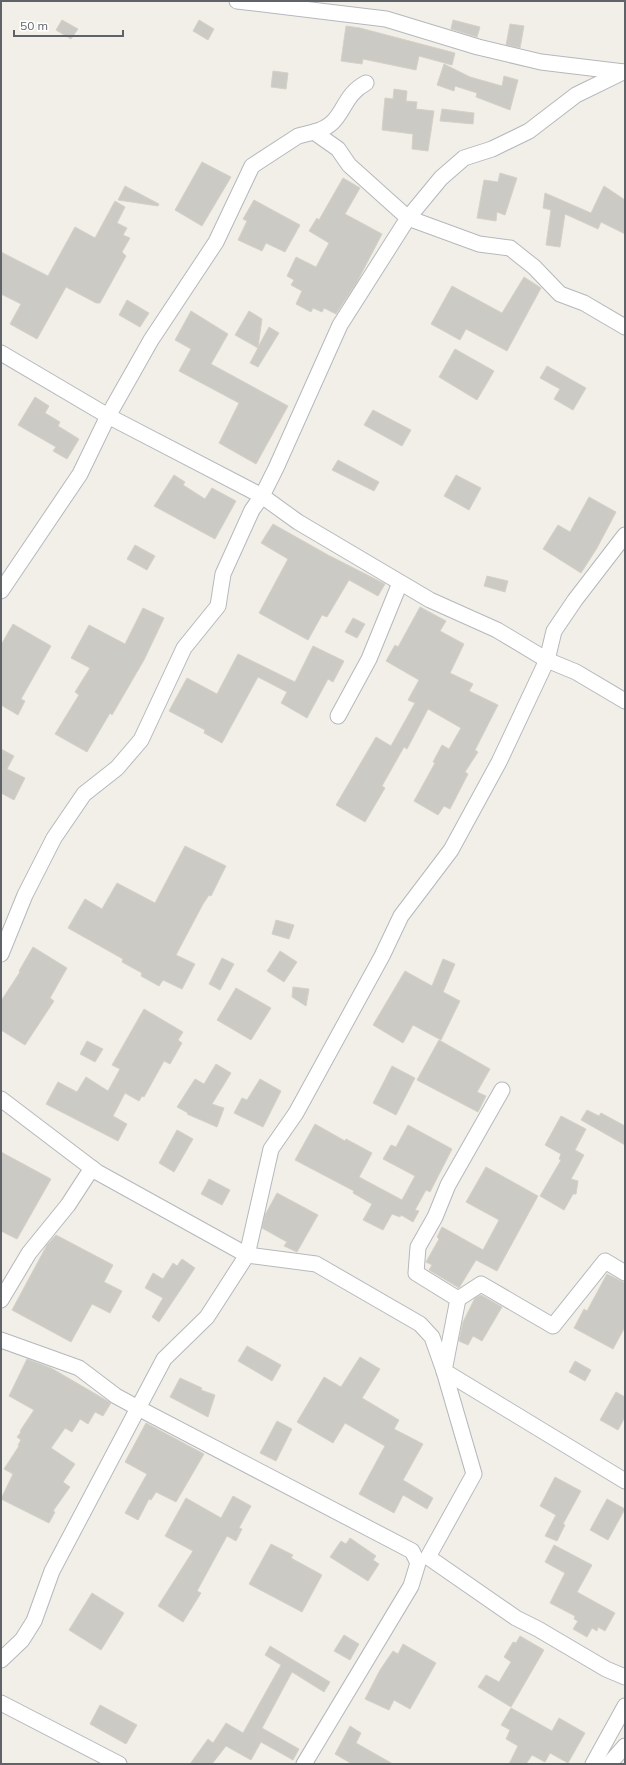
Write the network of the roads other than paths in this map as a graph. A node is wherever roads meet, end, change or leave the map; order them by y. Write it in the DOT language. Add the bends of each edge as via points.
graph roads {
  1 [pos="237,1"];
  2 [pos="624,72"];
  3 [pos="366,83"];
  4 [pos="314,132"];
  5 [pos="408,218"];
  6 [pos="625,327"];
  7 [pos="1,353"];
  8 [pos="108,416"];
  9 [pos="262,496"];
  10 [pos="625,535"];
  11 [pos="400,583"];
  12 [pos="1,591"];
  13 [pos="547,660"];
  14 [pos="625,701"];
  15 [pos="338,716"];
  16 [pos="1,954"];
  17 [pos="502,1090"];
  18 [pos="1,1099"];
  19 [pos="92,1168"];
  20 [pos="247,1255"];
  21 [pos="625,1273"];
  22 [pos="458,1299"];
  23 [pos="1,1300"];
  24 [pos="1,1340"];
  25 [pos="444,1371"];
  26 [pos="138,1408"];
  27 [pos="625,1482"];
  28 [pos="1,1660"];
  29 [pos="625,1677"];
  30 [pos="1,1703"];
  31 [pos="625,1706"];
  32 [pos="625,1746"];
  33 [pos="119,1764"];
  34 [pos="304,1764"];
  35 [pos="593,1764"];
  36 [pos="609,1764"];
  1 -- 2 [label="street" via="386,19 478,48 541,62"];
  2 -- 5 [label="street" via="576,95 529,131 492,149 464,158 441,178"];
  3 -- 4 [label="street" via="356,88 333,124 324,130"];
  4 -- 5 [label="street" via="338,149 349,165"];
  4 -- 8 [label="street" via="298,136 252,166 216,242 151,340"];
  5 -- 6 [label="street" via="479,244 510,248 534,267 560,294 584,303"];
  5 -- 9 [label="street" via="340,325"];
  7 -- 8 [label="street"];
  8 -- 9 [label="street"];
  8 -- 12 [label="street" via="80,474"];
  9 -- 11 [label="street" via="298,522"];
  9 -- 16 [label="street" via="252,510 223,574 218,606 184,648 141,740 117,768 84,794 54,838 25,895"];
  10 -- 13 [label="street" via="554,631"];
  11 -- 13 [label="street" via="430,600 497,630"];
  11 -- 15 [label="street" via="369,658"];
  13 -- 14 [label="street" via="576,672"];
  13 -- 20 [label="street" via="499,762 451,850 401,916 382,956 296,1113 271,1149"];
  17 -- 22 [label="street" via="448,1185 435,1217 418,1247 416,1273"];
  18 -- 19 [label="street"];
  19 -- 20 [label="street"];
  19 -- 23 [label="street" via="68,1205 29,1253"];
  20 -- 25 [label="street" via="316,1264 420,1324 432,1337"];
  20 -- 26 [label="street" via="207,1317 164,1359"];
  21 -- 22 [label="street" via="605,1261 553,1326 482,1284"];
  22 -- 25 [label="street"];
  24 -- 26 [label="street" via="79,1368 116,1396"];
  25 -- 27 [label="street"];
  25 -- 29 [label="street" via="474,1474 428,1557 516,1618 606,1669"];
  26 -- 28 [label="street" via="52,1571 34,1621 22,1640"];
  26 -- 34 [label="street" via="412,1551 418,1563 411,1586"];
  30 -- 33 [label="street"];
  31 -- 35 [label="street"];
  32 -- 36 [label="street"];
}
